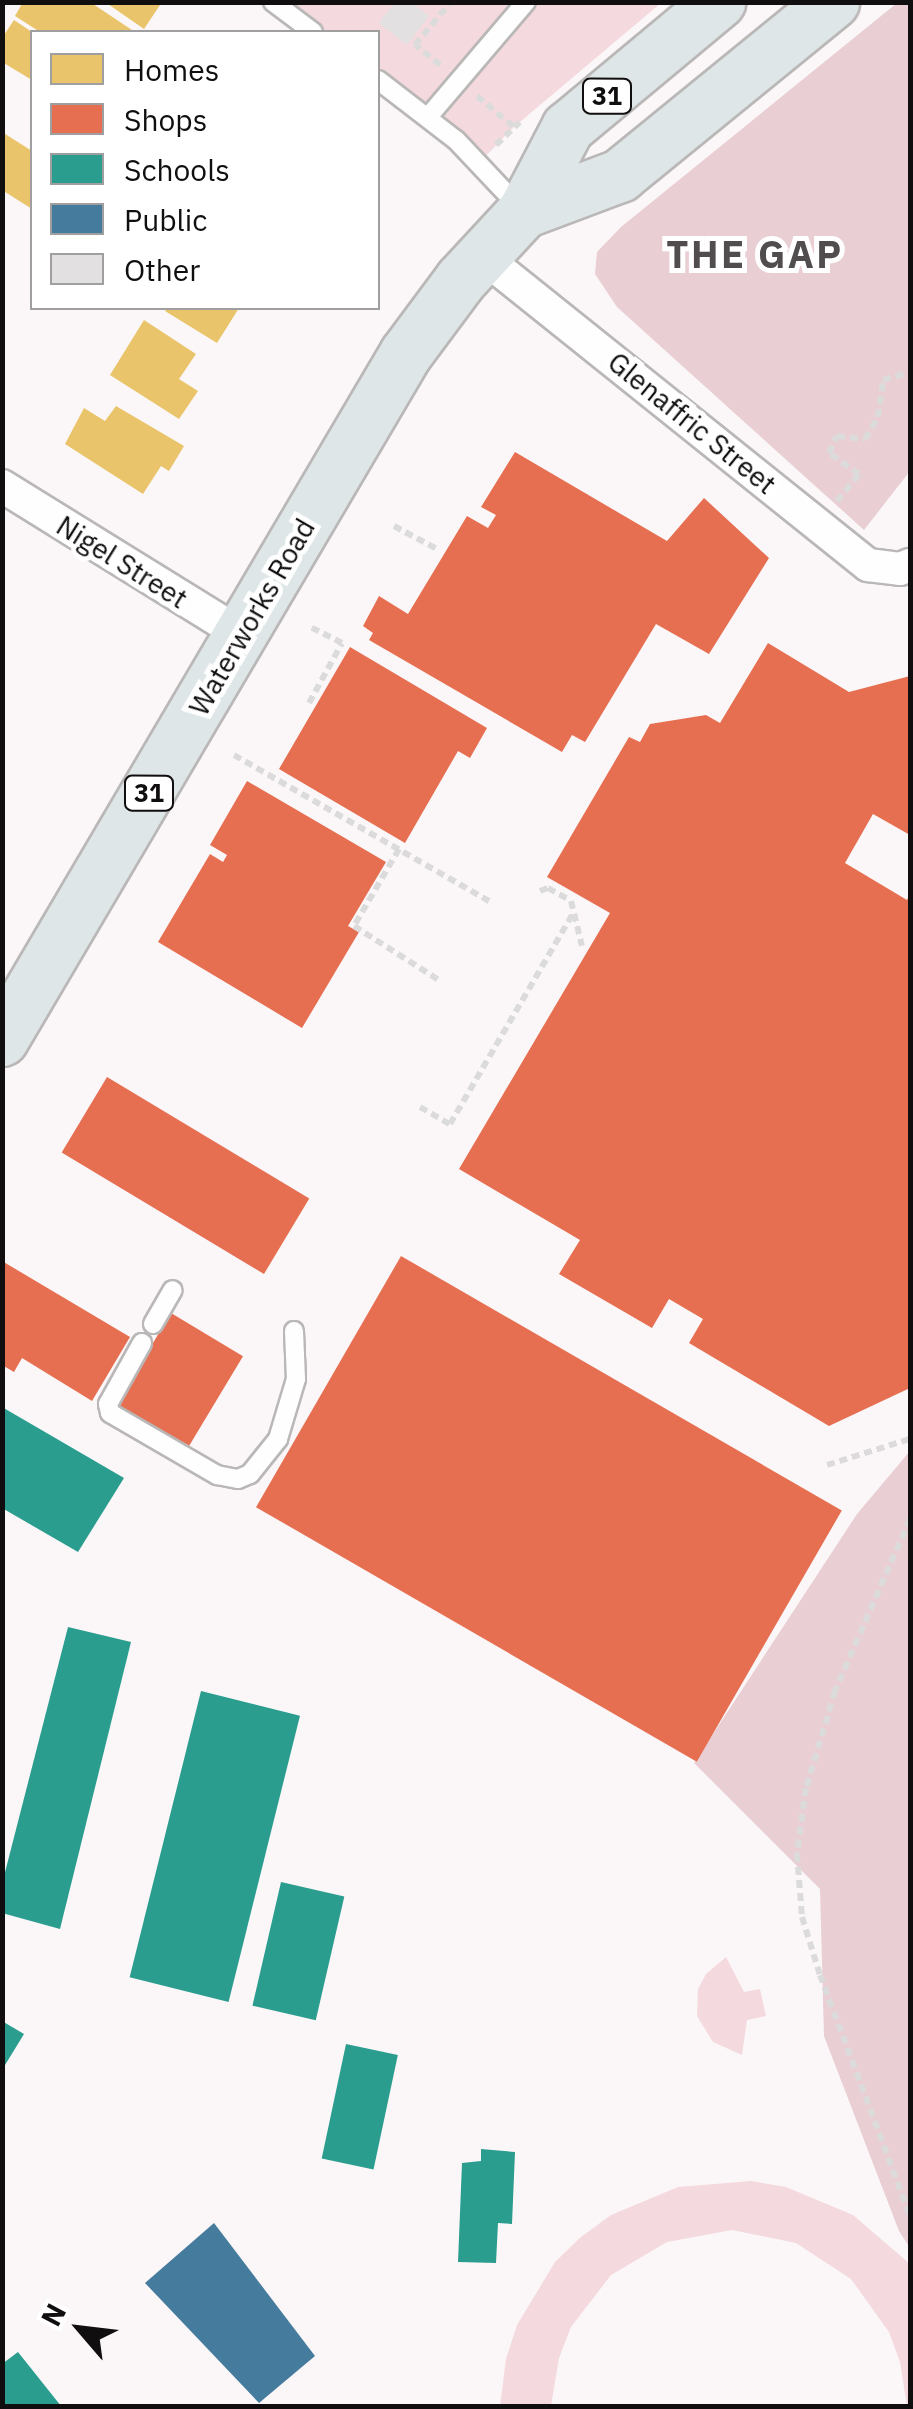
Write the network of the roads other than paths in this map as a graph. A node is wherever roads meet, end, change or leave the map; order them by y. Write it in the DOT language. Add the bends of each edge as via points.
graph roads {
  1 [pos="273,2"];
  2 [pos="526,2"];
  3 [pos="719,2"];
  4 [pos="831,5"];
  5 [pos="310,30"];
  6 [pos="380,82"];
  7 [pos="428,118"];
  8 [pos="524,212"];
  9 [pos="482,255"];
  10 [pos="2,486"];
  11 [pos="910,565"];
  12 [pos="242,635"];
  13 [pos="2,1040"];
  14 [pos="172,1290"];
  15 [pos="153,1324"];
  16 [pos="294,1330"];
  17 [pos="142,1343"];
  1 -- 5 [label="lane"];
  2 -- 7 [label="lane"];
  3 -- 8 [label="main road, Waterworks Road / 31" via="568,128"];
  4 -- 8 [label="main road, Waterworks Road / 31" via="620,176"];
  6 -- 7 [label="lane"];
  7 -- 8 [label="lane"];
  8 -- 9 [label="main road, Waterworks Road / 31"];
  9 -- 11 [label="street, Glenaffric Street" via="868,564"];
  9 -- 12 [label="main road, Waterworks Road / 31" via="406,354"];
  10 -- 12 [label="street, Nigel Street"];
  12 -- 13 [label="main road, Waterworks Road / 31"];
  14 -- 15 [label="lane"];
  16 -- 17 [label="lane" via="296,1379 278,1438 250,1474 238,1478 217,1475 110,1412 108,1404"];
}
